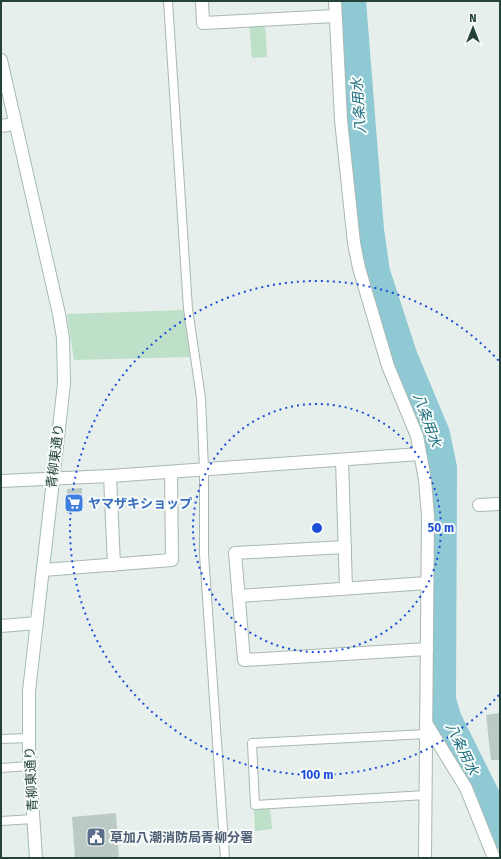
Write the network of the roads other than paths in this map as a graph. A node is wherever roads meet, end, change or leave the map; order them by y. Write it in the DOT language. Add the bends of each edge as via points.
graph roads {
  1 [pos="168,1"];
  2 [pos="202,1"];
  3 [pos="335,1"];
  4 [pos="335,16"];
  5 [pos="1,60"];
  6 [pos="15,124"];
  7 [pos="1,126"];
  8 [pos="420,454"];
  9 [pos="342,460"];
  10 [pos="204,470"];
  11 [pos="171,472"];
  12 [pos="110,476"];
  13 [pos="52,479"];
  14 [pos="1,481"];
  15 [pos="500,504"];
  16 [pos="479,505"];
  17 [pos="345,546"];
  18 [pos="114,565"];
  19 [pos="43,570"];
  20 [pos="427,583"];
  21 [pos="346,588"];
  22 [pos="239,596"];
  23 [pos="37,623"];
  24 [pos="1,626"];
  25 [pos="427,648"];
  26 [pos="426,728"];
  27 [pos="28,738"];
  28 [pos="1,739"];
  29 [pos="30,766"];
  30 [pos="1,768"];
  31 [pos="426,795"];
  32 [pos="33,818"];
  33 [pos="1,821"];
  34 [pos="36,858"];
  35 [pos="225,858"];
  36 [pos="425,858"];
  37 [pos="494,858"];
  1 -- 10 [label="lane" via="188,309 201,398"];
  2 -- 4 [label="street" via="203,23"];
  3 -- 4 [label="street"];
  4 -- 8 [label="street" via="341,120 354,243 388,366 417,436"];
  5 -- 6 [label="street, 青柳東通り"];
  6 -- 7 [label="street"];
  6 -- 13 [label="street, 青柳東通り" via="63,338 64,384"];
  8 -- 9 [label="street"];
  8 -- 20 [label="street" via="428,516"];
  9 -- 10 [label="street"];
  9 -- 17 [label="street"];
  10 -- 11 [label="street"];
  10 -- 35 [label="lane" via="204,554"];
  11 -- 12 [label="street"];
  11 -- 18 [label="street" via="172,560"];
  12 -- 13 [label="street"];
  12 -- 18 [label="street"];
  13 -- 14 [label="street"];
  13 -- 19 [label="street, 青柳東通り"];
  15 -- 16 [label="street"];
  17 -- 21 [label="street"];
  17 -- 22 [label="street" via="235,553"];
  18 -- 19 [label="street"];
  19 -- 23 [label="street, 青柳東通り"];
  20 -- 21 [label="street"];
  20 -- 25 [label="street"];
  21 -- 22 [label="street"];
  22 -- 25 [label="street" via="244,660"];
  23 -- 24 [label="street"];
  23 -- 27 [label="street, 青柳東通り" via="29,691"];
  25 -- 26 [label="street"];
  26 -- 31 [label="street"];
  26 -- 31 [label="lane" via="252,743 255,805"];
  26 -- 37 [label="street" via="466,788"];
  27 -- 28 [label="lane"];
  27 -- 29 [label="street, 青柳東通り"];
  29 -- 30 [label="lane"];
  29 -- 32 [label="street, 青柳東通り"];
  31 -- 36 [label="street"];
  32 -- 33 [label="lane"];
  32 -- 34 [label="street, 青柳東通り"];
}
